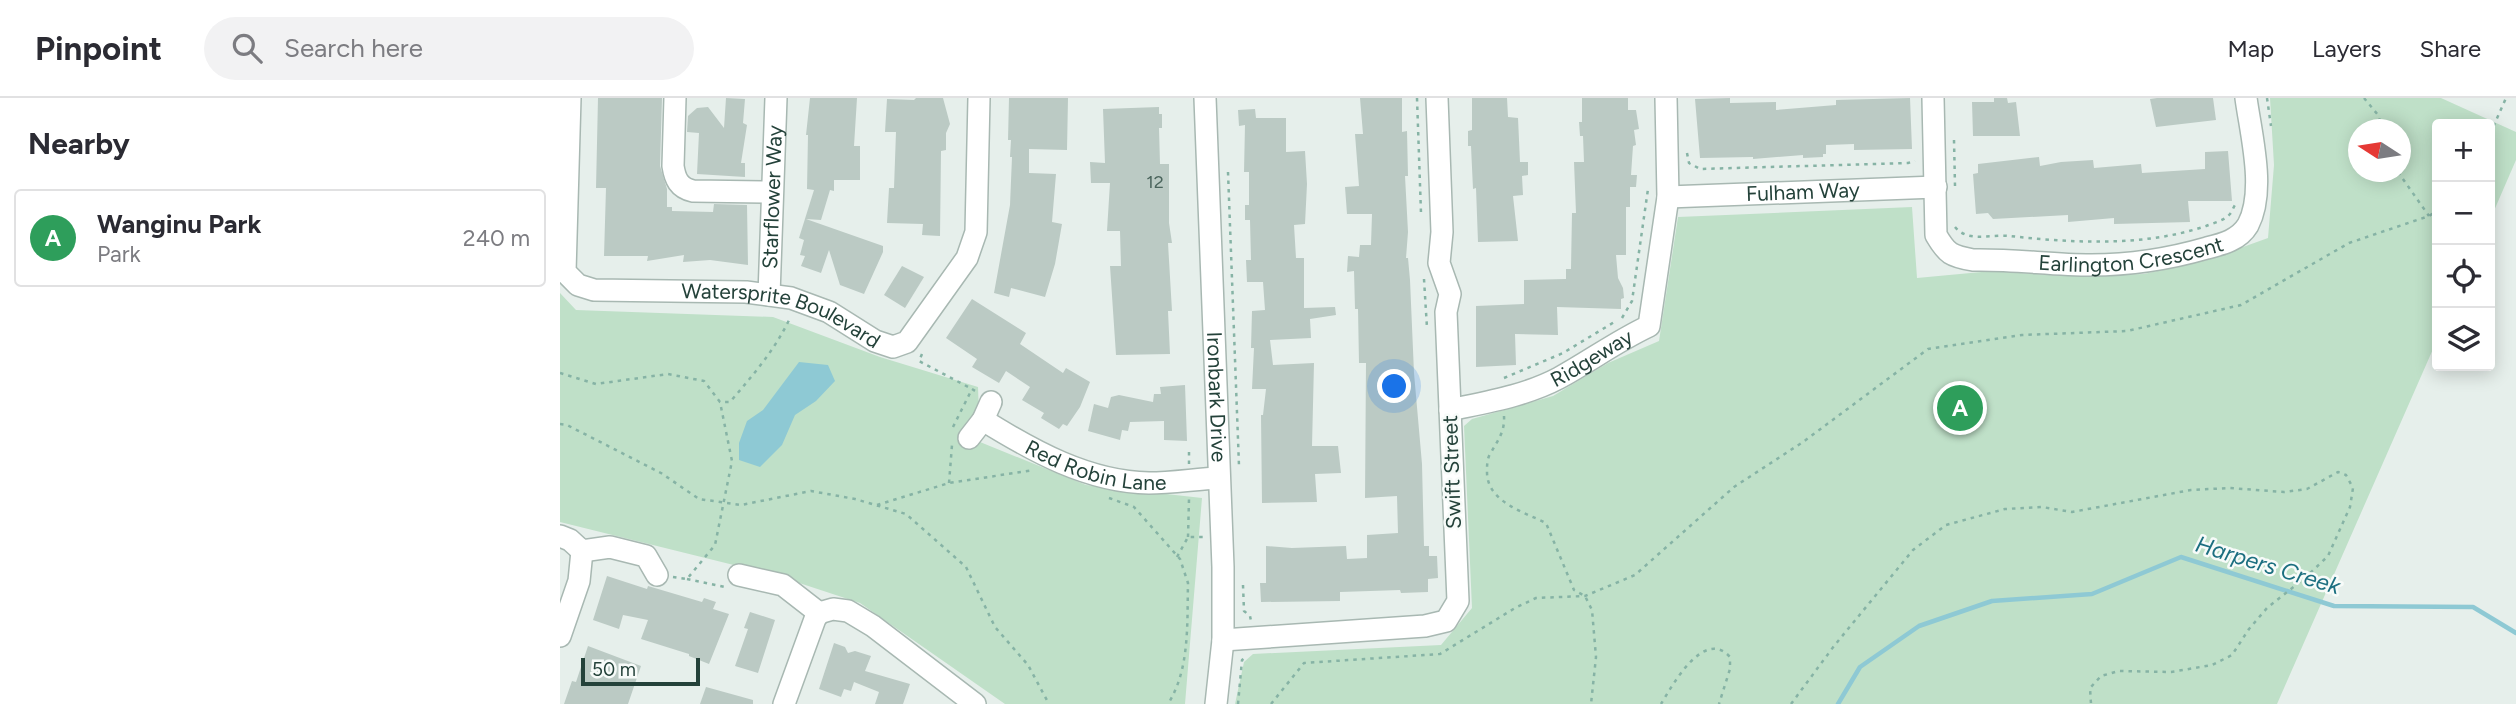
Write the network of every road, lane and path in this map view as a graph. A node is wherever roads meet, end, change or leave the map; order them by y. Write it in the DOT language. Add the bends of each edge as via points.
graph roads {
  1 [pos="570,98"];
  2 [pos="675,98"];
  3 [pos="776,98"];
  4 [pos="979,98"];
  5 [pos="1205,98"];
  6 [pos="1417,98"];
  7 [pos="1437,98"];
  8 [pos="1666,98"];
  9 [pos="1934,98"];
  10 [pos="2246,98"];
  11 [pos="2364,98"];
  12 [pos="2506,98"];
  13 [pos="2379,119"];
  14 [pos="2495,123"];
  15 [pos="1954,134"];
  16 [pos="1686,144"];
  17 [pos="1916,154"];
  18 [pos="1228,167"];
  19 [pos="1650,181"];
  20 [pos="2405,182"];
  21 [pos="1945,190"];
  22 [pos="772,192"];
  23 [pos="1668,197"];
  24 [pos="2236,201"];
  25 [pos="2432,214"];
  26 [pos="2429,216"];
  27 [pos="1955,217"];
  28 [pos="1422,223"];
  29 [pos="1424,279"];
  30 [pos="769,295"];
  31 [pos="798,300"];
  32 [pos="919,326"];
  33 [pos="1427,334"];
  34 [pos="560,373"];
  35 [pos="972,389"];
  36 [pos="1500,389"];
  37 [pos="720,402"];
  38 [pos="1450,410"];
  39 [pos="560,424"];
  40 [pos="970,438"];
  41 [pos="1045,474"];
  42 [pos="1229,474"];
  43 [pos="1108,498"];
  44 [pos="723,502"];
  45 [pos="877,506"];
  46 [pos="1221,536"];
  47 [pos="570,542"];
  48 [pos="1177,556"];
  49 [pos="657,575"];
  50 [pos="739,575"];
  51 [pos="1243,583"];
  52 [pos="1585,596"];
  53 [pos="819,613"];
  54 [pos="560,636"];
  55 [pos="1251,638"];
  56 [pos="1223,640"];
  57 [pos="1215,702"];
  58 [pos="784,704"];
  59 [pos="975,704"];
  60 [pos="1049,704"];
  61 [pos="1168,704"];
  62 [pos="1238,704"];
  63 [pos="1271,704"];
  64 [pos="1591,704"];
  65 [pos="1661,704"];
  66 [pos="1719,704"];
  67 [pos="1791,704"];
  68 [pos="2091,704"];
  1 -- 30 [label="street, Watersprite Boulevard" via="565,272 578,285"];
  2 -- 22 [label="street" via="673,166 679,184 693,191"];
  3 -- 22 [label="street, Starflower Way"];
  4 -- 32 [label="street, Watersprite Boulevard" via="976,232 967,258"];
  5 -- 42 [label="street, Ironbark Drive"];
  6 -- 28 [label="path"];
  7 -- 38 [label="street, Swift Street" via="1439,263 1450,294 1446,313"];
  8 -- 23 [label="street"];
  9 -- 21 [label="street, Earlington Crescent"];
  10 -- 21 [label="street, Earlington Crescent" via="2256,168 2249,223 2240,236 2180,256 2091,265 1955,257 1936,235"];
  11 -- 13 [label="path"];
  12 -- 14 [label="path"];
  15 -- 21 [label="path"];
  16 -- 17 [label="path" via="1689,163 1700,169 1908,163 1915,161"];
  18 -- 42 [label="path"];
  19 -- 36 [label="path" via="1633,301 1622,318"];
  20 -- 26 [label="path"];
  21 -- 23 [label="street, Fulham Way"];
  22 -- 30 [label="street, Starflower Way"];
  23 -- 36 [label="street, Ridgeway" via="1649,326 1528,392"];
  24 -- 27 [label="path" via="2221,220 2187,232 2121,241 1967,237 1955,229"];
  25 -- 26 [label="path"];
  26 -- 52 [label="path" via="2349,243 2242,305 2127,331 2022,335 1928,349 1734,487 1635,575"];
  29 -- 33 [label="path"];
  30 -- 31 [label="street, Watersprite Boulevard"];
  31 -- 32 [label="street, Watersprite Boulevard" via="893,347 907,342"];
  31 -- 37 [label="path" via="763,363 730,402"];
  32 -- 35 [label="path" via="929,335 919,361"];
  34 -- 37 [label="path" via="596,384 668,374 704,381"];
  36 -- 38 [label="street, Ridgeway"];
  36 -- 52 [label="path" via="1505,430 1487,459 1492,492 1546,523 1574,590"];
  37 -- 44 [label="path" via="732,461"];
  38 -- 55 [label="street, Swift Street" via="1458,601 1446,621"];
  39 -- 44 [label="path" via="661,473 699,499"];
  40 -- 42 [label="street, Red Robin Lane" via="987,411 1027,447 1062,464 1105,476 1147,483"];
  41 -- 45 [label="path" via="1032,470 949,483"];
  42 -- 46 [label="street, Ironbark Drive"];
  43 -- 48 [label="path" via="1133,507"];
  44 -- 45 [label="path" via="741,505 811,491"];
  44 -- 49 [label="path" via="715,545 687,579"];
  45 -- 60 [label="path" via="906,514 966,567 995,627 1028,665"];
  46 -- 48 [label="path" via="1188,537"];
  46 -- 56 [label="street, Ironbark Drive"];
  47 -- 49 [label="street" via="646,556"];
  47 -- 54 [label="street" via="579,581"];
  48 -- 61 [label="path" via="1188,583 1186,631 1183,668"];
  50 -- 53 [label="street" via="783,585"];
  51 -- 55 [label="path"];
  52 -- 63 [label="path" via="1536,598 1440,654 1304,663"];
  52 -- 64 [label="path" via="1592,610 1596,657"];
  53 -- 58 [label="street"];
  53 -- 59 [label="street" via="848,611"];
  55 -- 56 [label="street, Swift Street"];
  55 -- 62 [label="path" via="1251,651 1242,660"];
  56 -- 57 [label="street, Ironbark Drive"];
  65 -- 66 [label="path" via="1686,666 1715,648 1730,657"];
  67 -- 68 [label="path" via="1913,550 1946,525 2005,509 2042,507 2072,512 2191,490 2284,492 2307,489 2338,472 2346,475 2353,488 2350,507 2328,556 2278,599 2232,655 2213,665 2171,672 2119,671 2101,676 2090,688"];
}
